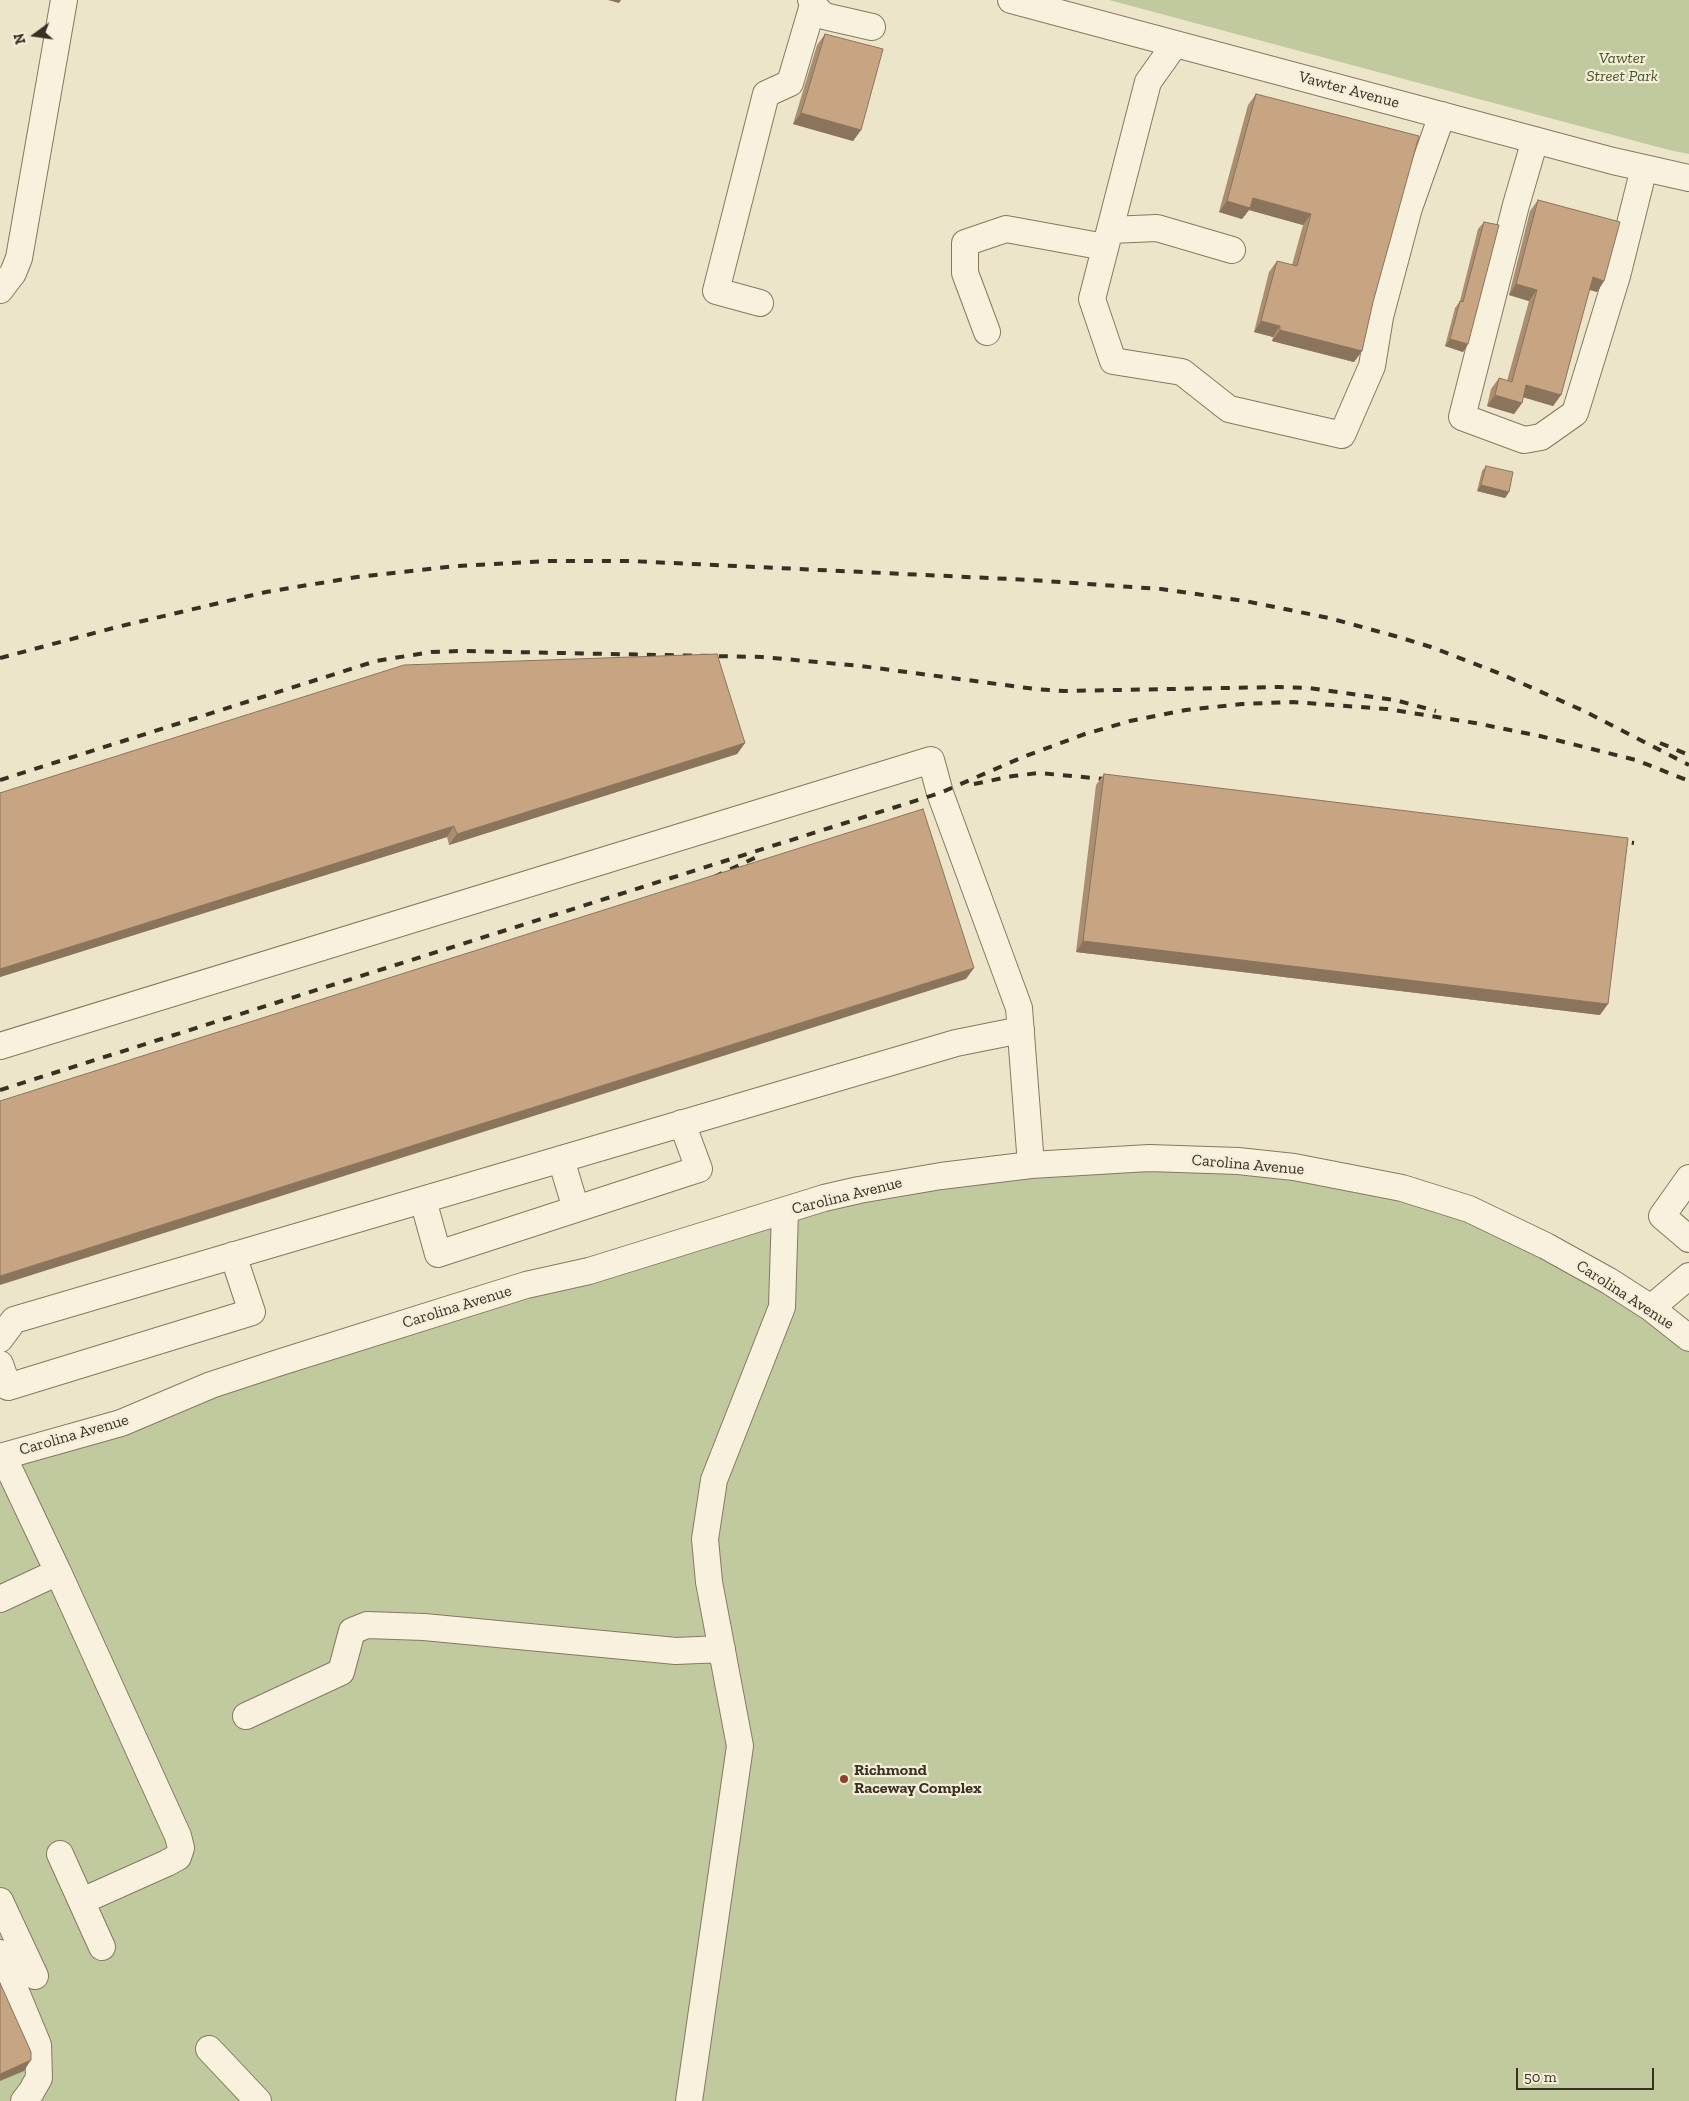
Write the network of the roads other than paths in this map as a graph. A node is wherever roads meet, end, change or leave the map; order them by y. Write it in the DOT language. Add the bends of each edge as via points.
graph roads {
  1 [pos="64,0"];
  2 [pos="1010,0"];
  3 [pos="812,2"];
  4 [pos="872,27"];
  5 [pos="1175,44"];
  6 [pos="1442,115"];
  7 [pos="1535,140"];
  8 [pos="1644,168"];
  9 [pos="1689,178"];
  10 [pos="1107,239"];
  11 [pos="1232,250"];
  12 [pos="0,290"];
  13 [pos="760,303"];
  14 [pos="987,332"];
  15 [pos="1021,1030"];
  16 [pos="0,1046"];
  17 [pos="682,1123"];
  18 [pos="561,1159"];
  19 [pos="1031,1165"];
  20 [pos="1689,1178"];
  21 [pos="423,1200"];
  22 [pos="576,1209"];
  23 [pos="786,1211"];
  24 [pos="1689,1239"];
  25 [pos="233,1256"];
  26 [pos="1689,1276"];
  27 [pos="1651,1308"];
  28 [pos="1689,1338"];
  29 [pos="0,1339"];
  30 [pos="0,1364"];
  31 [pos="2,1456"];
  32 [pos="58,1572"];
  33 [pos="0,1599"];
  34 [pos="722,1649"];
  35 [pos="246,1716"];
  36 [pos="60,1854"];
  37 [pos="0,1901"];
  38 [pos="82,1901"];
  39 [pos="7,1934"];
  40 [pos="102,1946"];
  41 [pos="0,1953"];
  42 [pos="35,1976"];
  43 [pos="209,2049"];
  44 [pos="24,2101"];
  45 [pos="258,2101"];
  46 [pos="689,2101"];
  1 -- 12 [label="street" via="19,258 10,279"];
  2 -- 5 [label="street, Vawter Avenue"];
  3 -- 4 [label="street" via="824,16"];
  3 -- 13 [label="street" via="790,83 766,94 716,292"];
  5 -- 6 [label="street, Vawter Avenue"];
  5 -- 10 [label="street" via="1148,82"];
  6 -- 7 [label="street, Vawter Avenue"];
  6 -- 10 [label="street" via="1410,208 1380,316 1372,366 1342,435 1229,410 1182,372 1113,361 1092,299"];
  7 -- 8 [label="street, Vawter Avenue"];
  7 -- 8 [label="street" via="1462,417 1524,440 1541,437 1575,413 1617,276"];
  8 -- 9 [label="street, Vawter Avenue"];
  10 -- 11 [label="street" via="1157,228"];
  10 -- 14 [label="street" via="1006,229 965,243 965,273"];
  15 -- 16 [label="street" via="1019,1008 940,793 931,760"];
  15 -- 17 [label="street" via="956,1042"];
  15 -- 19 [label="street"];
  17 -- 18 [label="street"];
  17 -- 22 [label="street" via="699,1169"];
  18 -- 21 [label="street"];
  18 -- 22 [label="street"];
  19 -- 23 [label="street, Carolina Avenue" via="859,1190"];
  19 -- 27 [label="street, Carolina Avenue" via="1149,1158 1238,1160 1402,1188 1469,1209 1546,1246"];
  20 -- 24 [label="street" via="1662,1216"];
  21 -- 22 [label="street" via="438,1254"];
  21 -- 25 [label="street"];
  23 -- 31 [label="street, Carolina Avenue" via="589,1271 526,1285 211,1385 121,1423"];
  23 -- 34 [label="street" via="782,1308 714,1480 704,1539"];
  25 -- 29 [label="street" via="14,1320"];
  25 -- 30 [label="street" via="252,1312 8,1388"];
  26 -- 27 [label="street"];
  27 -- 28 [label="street, Carolina Avenue"];
  31 -- 32 [label="street"];
  32 -- 33 [label="street"];
  32 -- 38 [label="street" via="181,1848 178,1857 167,1863"];
  34 -- 35 [label="street" via="676,1651 367,1625 352,1631 342,1672"];
  34 -- 46 [label="street" via="740,1746"];
  36 -- 38 [label="street"];
  37 -- 39 [label="street"];
  38 -- 40 [label="street"];
  39 -- 42 [label="street"];
  41 -- 44 [label="street" via="38,2045 39,2078"];
  43 -- 45 [label="street"];
}
